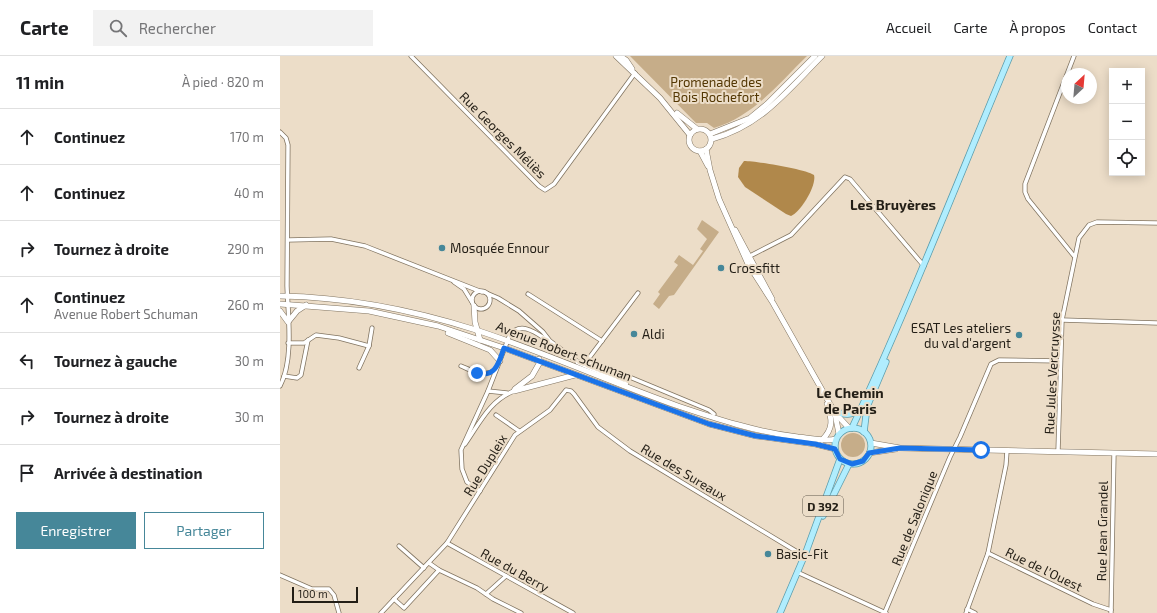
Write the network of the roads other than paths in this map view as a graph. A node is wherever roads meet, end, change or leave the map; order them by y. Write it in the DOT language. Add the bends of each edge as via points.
graph roads {
  1 [pos="411,56"];
  2 [pos="616,56"];
  3 [pos="620,56"];
  4 [pos="815,56"];
  5 [pos="822,56"];
  6 [pos="1010,56"];
  7 [pos="1074,56"];
  8 [pos="635,73"];
  9 [pos="660,98"];
  10 [pos="696,129"];
  11 [pos="280,132"];
  12 [pos="690,135"];
  13 [pos="711,137"];
  14 [pos="706,149"];
  15 [pos="700,151"];
  16 [pos="710,170"];
  17 [pos="1157,223"];
  18 [pos="288,240"];
  19 [pos="1074,256"];
  20 [pos="747,257"];
  21 [pos="924,266"];
  22 [pos="450,279"];
  23 [pos="483,292"];
  24 [pos="638,293"];
  25 [pos="528,294"];
  26 [pos="280,296"];
  27 [pos="288,296"];
  28 [pos="280,304"];
  29 [pos="288,304"];
  30 [pos="473,304"];
  31 [pos="306,305"];
  32 [pos="280,311"];
  33 [pos="1062,320"];
  34 [pos="288,322"];
  35 [pos="423,323"];
  36 [pos="1157,323"];
  37 [pos="372,328"];
  38 [pos="897,330"];
  39 [pos="477,331"];
  40 [pos="308,340"];
  41 [pos="480,340"];
  42 [pos="550,341"];
  43 [pos="602,341"];
  44 [pos="507,342"];
  45 [pos="288,343"];
  46 [pos="369,346"];
  47 [pos="504,348"];
  48 [pos="537,353"];
  49 [pos="500,361"];
  50 [pos="1060,361"];
  51 [pos="540,362"];
  52 [pos="578,362"];
  53 [pos="586,362"];
  54 [pos="461,366"];
  55 [pos="359,368"];
  56 [pos="496,369"];
  57 [pos="575,375"];
  58 [pos="284,376"];
  59 [pos="280,386"];
  60 [pos="566,390"];
  61 [pos="488,391"];
  62 [pos="514,391"];
  63 [pos="508,393"];
  64 [pos="825,395"];
  65 [pos="650,396"];
  66 [pos="862,408"];
  67 [pos="834,411"];
  68 [pos="496,415"];
  69 [pos="714,416"];
  70 [pos="699,421"];
  71 [pos="851,428"];
  72 [pos="519,431"];
  73 [pos="864,432"];
  74 [pos="838,437"];
  75 [pos="822,440"];
  76 [pos="871,443"];
  77 [pos="900,448"];
  78 [pos="835,449"];
  79 [pos="954,449"];
  80 [pos="461,450"];
  81 [pos="1007,450"];
  82 [pos="1058,452"];
  83 [pos="869,453"];
  84 [pos="1114,453"];
  85 [pos="1157,454"];
  86 [pos="840,459"];
  87 [pos="849,464"];
  88 [pos="480,491"];
  89 [pos="448,543"];
  90 [pos="400,546"];
  91 [pos="988,553"];
  92 [pos="805,554"];
  93 [pos="429,563"];
  94 [pos="424,568"];
  95 [pos="439,570"];
  96 [pos="797,572"];
  97 [pos="280,575"];
  98 [pos="506,576"];
  99 [pos="486,594"];
  100 [pos="394,599"];
  101 [pos="566,611"];
  102 [pos="967,611"];
  103 [pos="886,612"];
  104 [pos="1111,612"];
  105 [pos="339,613"];
  106 [pos="381,613"];
  107 [pos="521,613"];
  108 [pos="572,613"];
  109 [pos="780,613"];
  110 [pos="975,613"];
  1 -- 8 [label="street, Rue Georges Méliès" via="538,186 545,190 554,184"];
  2 -- 8 [label="main road"];
  3 -- 8 [label="main road"];
  4 -- 13 [label="main road" via="750,118"];
  5 -- 13 [label="main road" via="771,108 753,122"];
  6 -- 21 [label="main road"];
  7 -- 19 [label="street" via="1025,184 1028,199"];
  8 -- 9 [label="main road"];
  9 -- 10 [label="main road"];
  9 -- 12 [label="main road"];
  10 -- 12 [label="main road"];
  10 -- 13 [label="main road" via="704,129"];
  11 -- 18 [label="street" via="288,144"];
  12 -- 15 [label="main road" via="689,141 692,146"];
  13 -- 14 [label="main road" via="711,144"];
  14 -- 15 [label="main road"];
  14 -- 16 [label="main road"];
  15 -- 16 [label="main road"];
  16 -- 20 [label="main road" via="727,218"];
  17 -- 19 [label="street, Rue Jules Vercruysse" via="1105,222 1089,225 1079,238"];
  18 -- 22 [label="street" via="348,241"];
  18 -- 27 [label="street"];
  19 -- 33 [label="street, Rue Jules Vercruysse"];
  20 -- 21 [label="street" via="791,235 845,177 850,179"];
  20 -- 64 [label="main road" via="756,278"];
  21 -- 38 [label="main road"];
  22 -- 23 [label="street"];
  22 -- 30 [label="street" via="464,289"];
  23 -- 30 [label="street" via="474,295"];
  23 -- 30 [label="street" via="490,299 488,305 482,309"];
  23 -- 42 [label="street" via="519,311"];
  24 -- 43 [label="street"];
  25 -- 43 [label="street"];
  26 -- 27 [label="main road, Avenue Robert Schuman"];
  27 -- 29 [label="street"];
  27 -- 39 [label="main road, Avenue Robert Schuman" via="370,304"];
  28 -- 29 [label="main road, Avenue Robert Schuman"];
  29 -- 31 [label="main road, Avenue Robert Schuman"];
  29 -- 34 [label="street"];
  30 -- 39 [label="main road"];
  31 -- 34 [label="main road"];
  31 -- 35 [label="main road, Avenue Robert Schuman" via="369,311"];
  32 -- 34 [label="main road"];
  33 -- 36 [label="street"];
  33 -- 50 [label="street, Rue Jules Vercruysse"];
  34 -- 45 [label="street"];
  35 -- 41 [label="main road, Avenue Robert Schuman"];
  35 -- 49 [label="main road" via="485,347"];
  37 -- 46 [label="street"];
  38 -- 66 [label="main road"];
  38 -- 73 [label="main road" via="867,407"];
  39 -- 41 [label="main road"];
  39 -- 44 [label="main road, Avenue Robert Schuman"];
  40 -- 45 [label="street" via="304,343"];
  40 -- 46 [label="street" via="316,335"];
  40 -- 58 [label="street" via="302,375 297,378"];
  41 -- 47 [label="main road, Avenue Robert Schuman"];
  42 -- 44 [label="street" via="530,329 522,328 512,332"];
  42 -- 52 [label="street"];
  43 -- 53 [label="street"];
  44 -- 47 [label="street"];
  44 -- 48 [label="main road, Avenue Robert Schuman"];
  45 -- 58 [label="street"];
  46 -- 55 [label="street"];
  47 -- 49 [label="street"];
  47 -- 51 [label="main road, Avenue Robert Schuman"];
  48 -- 51 [label="main road"];
  48 -- 65 [label="main road, Avenue Robert Schuman"];
  49 -- 56 [label="street"];
  50 -- 79 [label="street, Rue de Salonique" via="993,361"];
  50 -- 82 [label="street, Rue Jules Vercruysse"];
  51 -- 57 [label="main road, Avenue Robert Schuman"];
  51 -- 62 [label="main road" via="532,376"];
  52 -- 53 [label="street"];
  52 -- 65 [label="main road"];
  53 -- 69 [label="street" via="603,366"];
  54 -- 56 [label="street" via="483,374"];
  56 -- 61 [label="street"];
  57 -- 62 [label="main road"];
  57 -- 70 [label="main road, Avenue Robert Schuman"];
  58 -- 59 [label="street"];
  60 -- 72 [label="street, Rue Dupleix" via="550,410"];
  60 -- 92 [label="street, Rue des Sureaux" via="574,394 598,426 630,451"];
  61 -- 63 [label="street"];
  61 -- 80 [label="street"];
  62 -- 63 [label="street"];
  63 -- 80 [label="street" via="487,411"];
  64 -- 67 [label="main road"];
  64 -- 75 [label="main road" via="832,420 831,429"];
  65 -- 69 [label="main road, Avenue Robert Schuman"];
  66 -- 67 [label="main road" via="847,415"];
  66 -- 71 [label="main road"];
  67 -- 71 [label="main road"];
  67 -- 74 [label="main road"];
  68 -- 72 [label="street"];
  69 -- 70 [label="main road" via="709,421"];
  69 -- 75 [label="main road, Avenue Robert Schuman" via="757,430"];
  70 -- 78 [label="main road, Avenue Robert Schuman" via="756,436"];
  71 -- 73 [label="main road"];
  71 -- 74 [label="main road"];
  72 -- 88 [label="street, Rue Dupleix"];
  73 -- 76 [label="main road"];
  74 -- 75 [label="main road, Avenue Robert Schuman"];
  74 -- 78 [label="main road"];
  76 -- 77 [label="main road"];
  76 -- 83 [label="main road"];
  77 -- 79 [label="main road"];
  77 -- 83 [label="main road"];
  78 -- 86 [label="main road"];
  79 -- 81 [label="main road"];
  79 -- 103 [label="street, Rue de Salonique"];
  80 -- 88 [label="street" via="462,469 467,482"];
  81 -- 82 [label="main road"];
  81 -- 91 [label="street"];
  82 -- 84 [label="main road"];
  83 -- 87 [label="main road" via="863,461"];
  84 -- 85 [label="main road"];
  84 -- 104 [label="street, Rue Jean Grandel"];
  86 -- 87 [label="main road"];
  86 -- 92 [label="main road, D 392"];
  87 -- 92 [label="main road, D 392"];
  88 -- 89 [label="street, Rue Dupleix"];
  89 -- 93 [label="street, Rue Dupleix"];
  89 -- 98 [label="street, Rue du Berry"];
  90 -- 94 [label="street"];
  91 -- 102 [label="street"];
  91 -- 104 [label="street, Rue de l'Ouest"];
  92 -- 96 [label="main road, D 392"];
  93 -- 94 [label="street, Rue Dupleix"];
  93 -- 95 [label="street"];
  94 -- 100 [label="street, Rue Dupleix"];
  95 -- 99 [label="street"];
  95 -- 100 [label="street" via="404,608"];
  96 -- 103 [label="street"];
  96 -- 109 [label="main road, D 392"];
  97 -- 105 [label="street" via="312,589 329,589 334,595"];
  98 -- 99 [label="street"];
  98 -- 101 [label="street, Rue du Berry"];
  99 -- 107 [label="street"];
  100 -- 106 [label="street, Rue Dupleix"];
  101 -- 108 [label="street, Rue du Berry"];
  102 -- 110 [label="street"];
}
